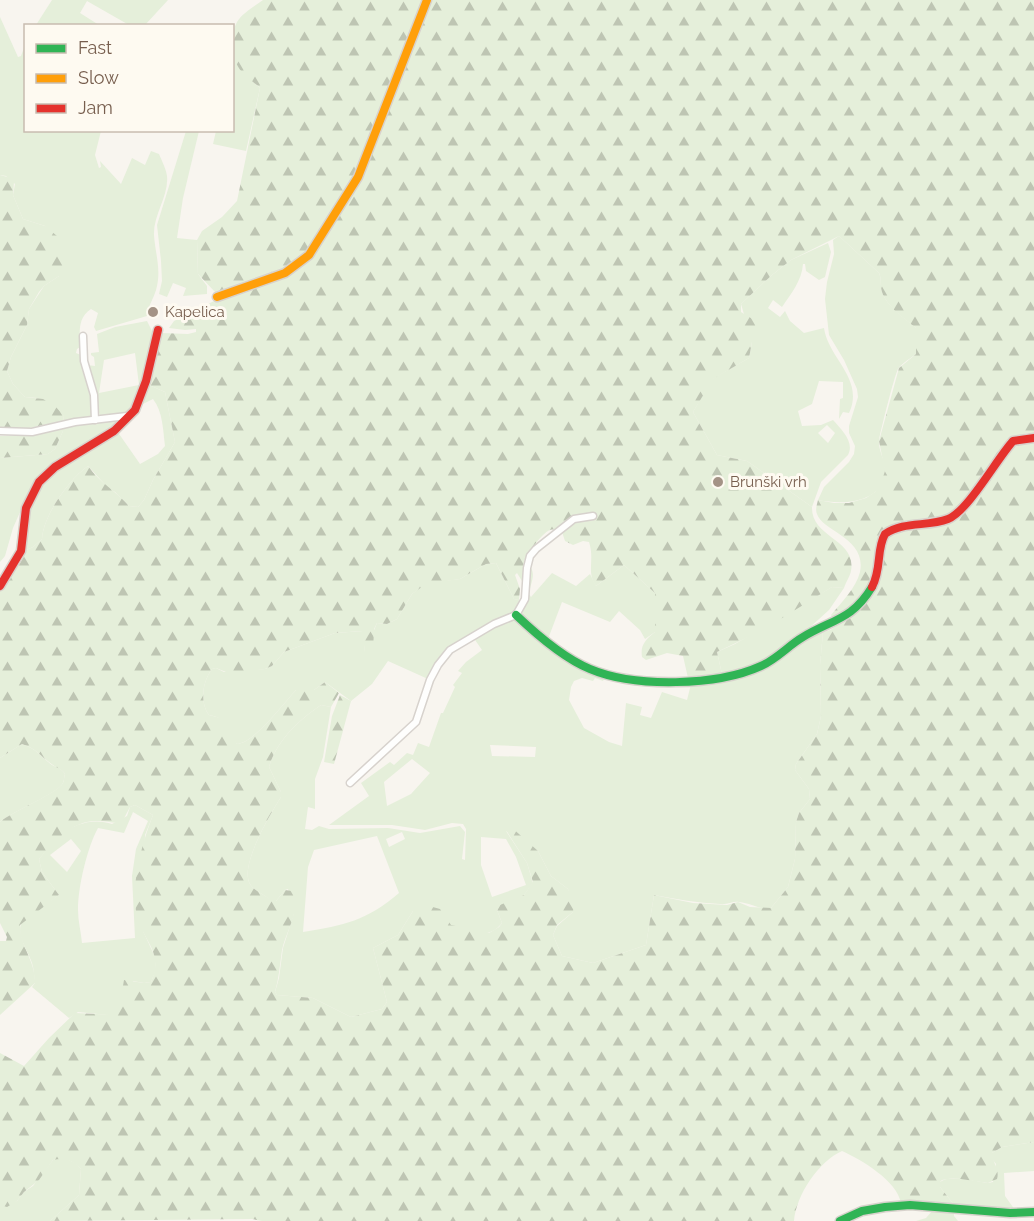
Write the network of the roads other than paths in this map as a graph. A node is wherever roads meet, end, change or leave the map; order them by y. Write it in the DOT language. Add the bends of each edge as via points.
graph roads {
  1 [pos="427,0"];
  2 [pos="218,297"];
  3 [pos="158,330"];
  4 [pos="83,336"];
  5 [pos="130,415"];
  6 [pos="95,420"];
  7 [pos="0,431"];
  8 [pos="1034,438"];
  9 [pos="593,516"];
  10 [pos="0,586"];
  11 [pos="516,615"];
  12 [pos="350,783"];
  13 [pos="1034,1212"];
  14 [pos="840,1221"];
  1 -- 2 [label="street" via="358,177 309,255 285,273"];
  3 -- 5 [label="street" via="142,394"];
  4 -- 6 [label="street"];
  5 -- 6 [label="street"];
  5 -- 10 [label="street" via="39,482 26,508 21,551"];
  6 -- 7 [label="street" via="32,432"];
  8 -- 11 [label="street" via="1013,441 964,507 952,517 887,532 882,538 879,572 857,608 744,672 717,678 622,679 589,669"];
  9 -- 11 [label="street" via="574,519 530,556 525,599"];
  11 -- 12 [label="street" via="450,650 430,680 416,722"];
  13 -- 14 [label="street" via="885,1206"];
}
